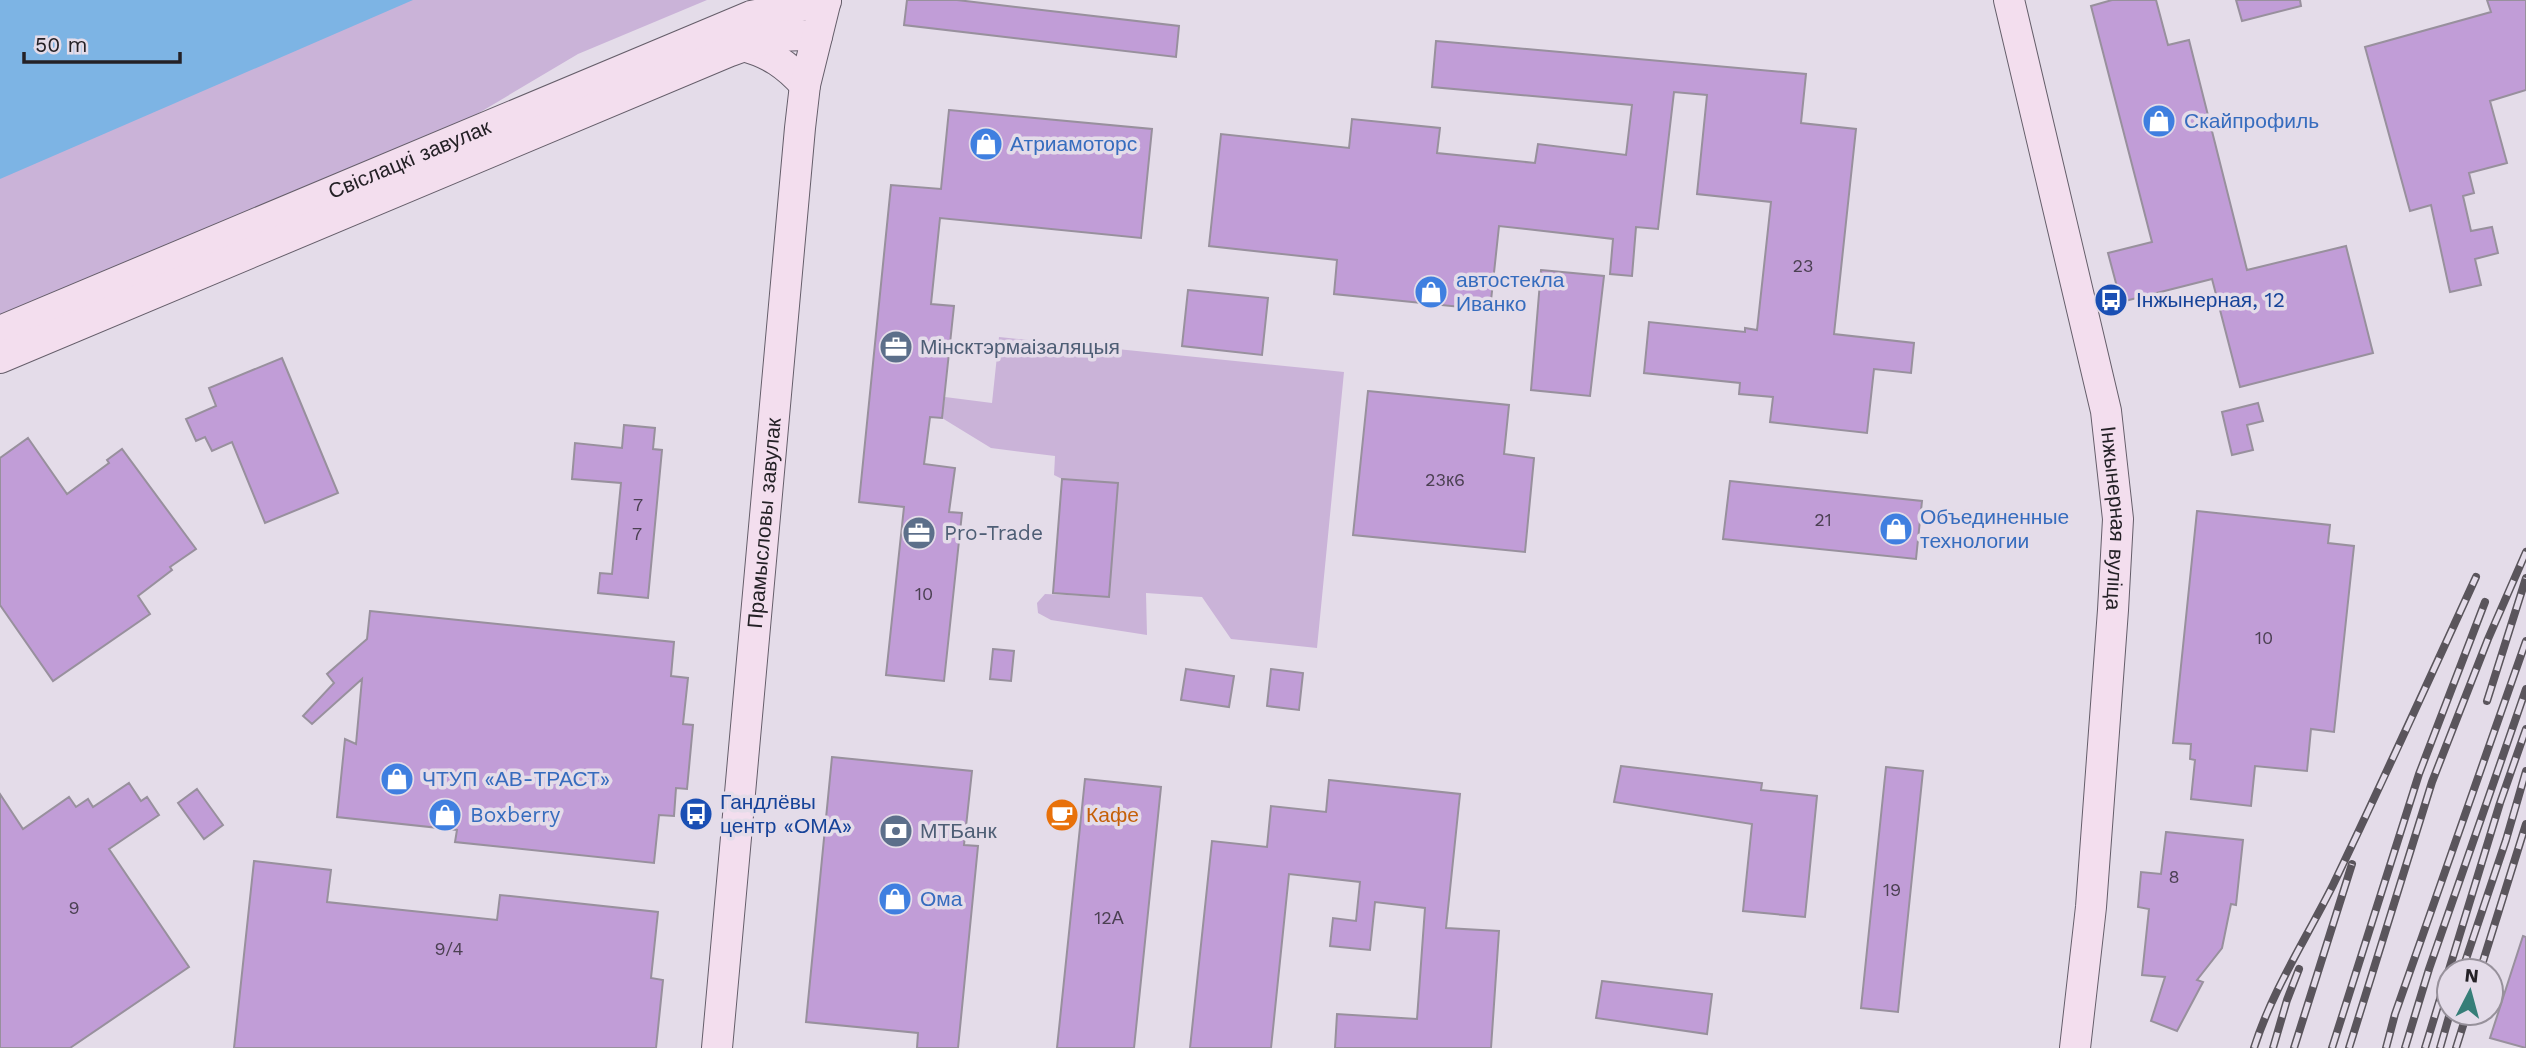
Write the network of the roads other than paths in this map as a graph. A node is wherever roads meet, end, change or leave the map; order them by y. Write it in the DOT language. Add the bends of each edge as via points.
graph roads {
  1 [pos="2009,0"];
  2 [pos="826,1"];
  3 [pos="817,36"];
  4 [pos="743,46"];
  5 [pos="805,85"];
  6 [pos="0,331"];
  7 [pos="0,358"];
  8 [pos="717,1048"];
  9 [pos="2075,1048"];
  1 -- 9 [label="street, Інжынерная вуліца" via="2106,411 2118,519 2092,895"];
  2 -- 3 [label="street, Прамысловы завулак"];
  2 -- 6 [label="street, Свіслацкі завулак" via="751,16"];
  3 -- 4 [label="street, Свіслацкі завулак" via="766,37"];
  3 -- 5 [label="street, Прамысловы завулак"];
  4 -- 5 [label="street" via="781,62"];
  4 -- 7 [label="street, Свіслацкі завулак"];
  5 -- 8 [label="street, Прамысловы завулак"];
}
